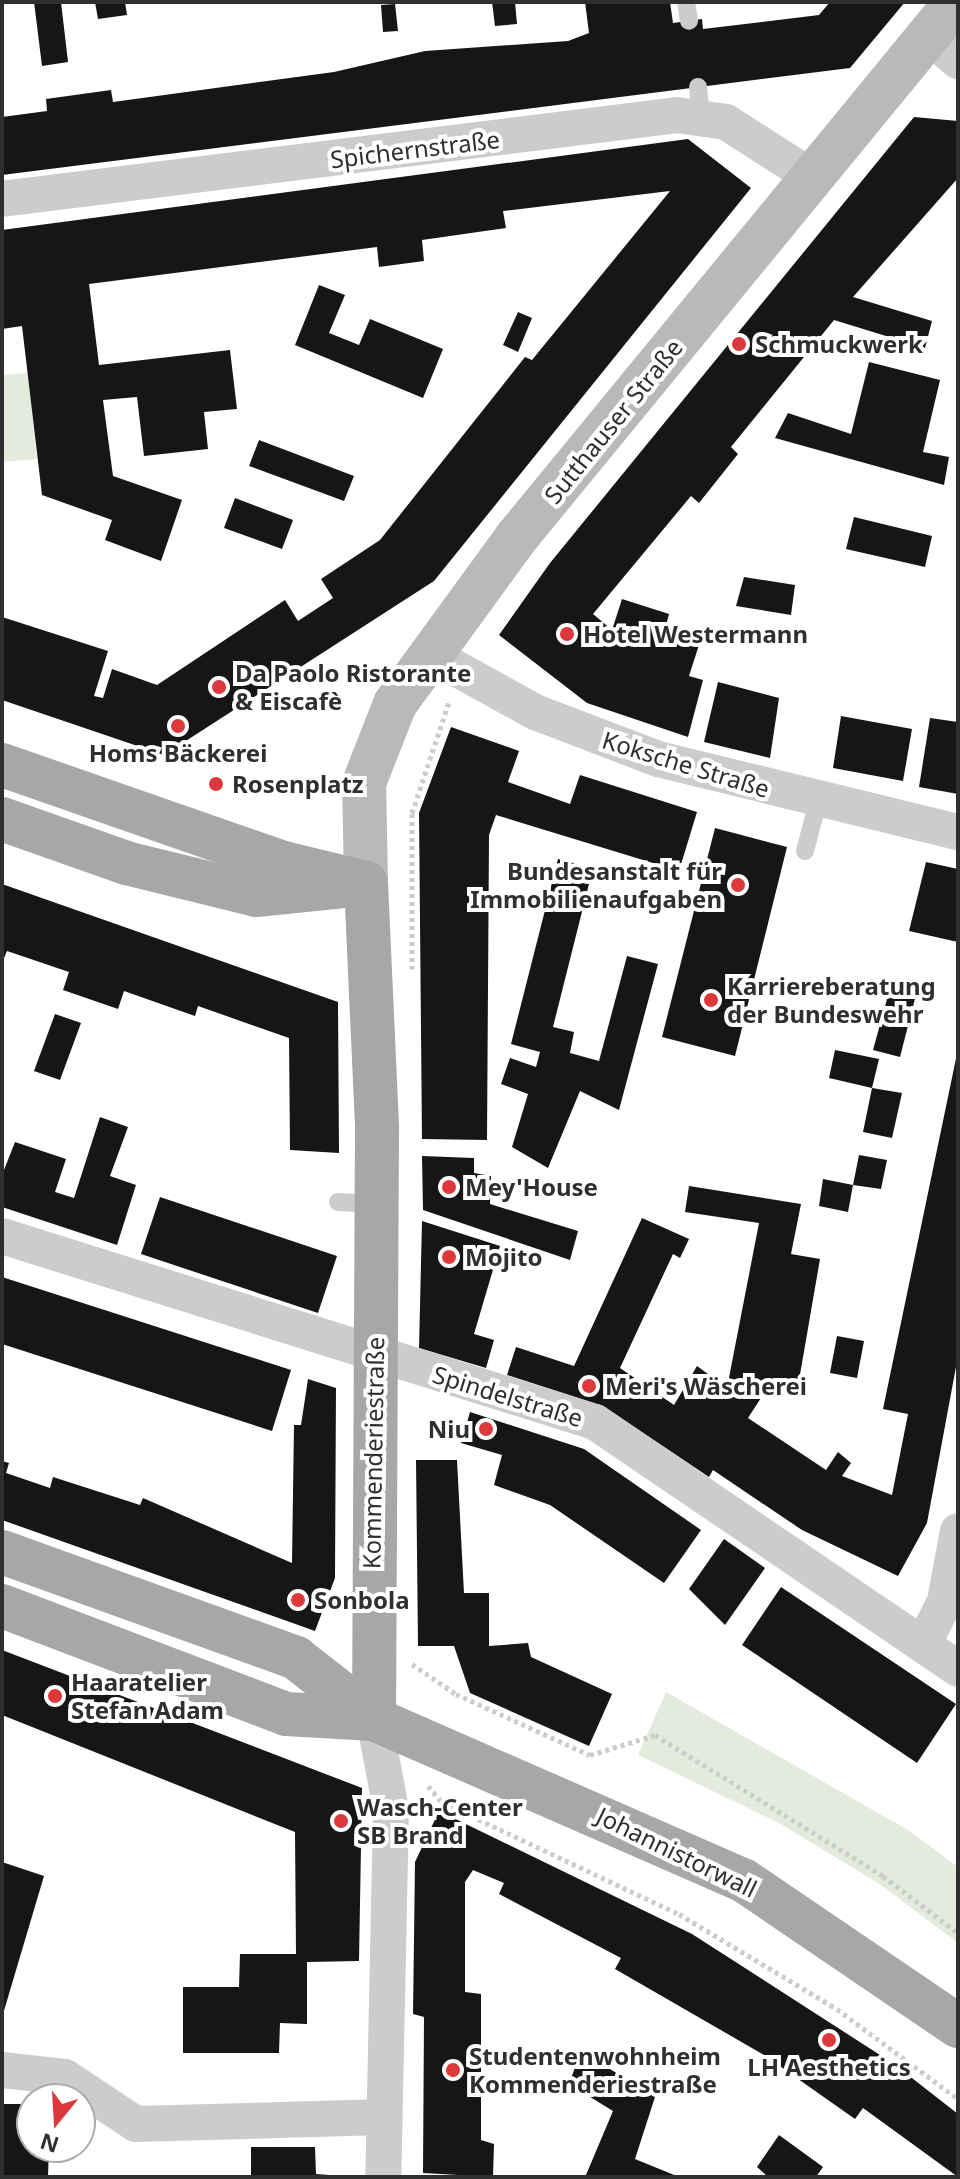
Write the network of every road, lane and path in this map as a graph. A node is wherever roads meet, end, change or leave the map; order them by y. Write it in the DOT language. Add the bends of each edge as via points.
graph roads {
  1 [pos="956,2"];
  2 [pos="943,48"];
  3 [pos="812,177"];
  4 [pos="2,199"];
  5 [pos="430,654"];
  6 [pos="2,765"];
  7 [pos="818,801"];
  8 [pos="2,819"];
  9 [pos="958,832"];
  10 [pos="805,851"];
  11 [pos="366,883"];
  12 [pos="2,1236"];
  13 [pos="374,1355"];
  14 [pos="958,1531"];
  15 [pos="2,1552"];
  16 [pos="2,1606"];
  17 [pos="371,1645"];
  18 [pos="923,1645"];
  19 [pos="958,1669"];
  20 [pos="374,1719"];
  21 [pos="442,1802"];
  22 [pos="958,1933"];
  23 [pos="958,2026"];
  24 [pos="2,2070"];
  25 [pos="958,2099"];
  26 [pos="384,2117"];
  27 [pos="383,2177"];
  1 -- 2 [label="street, Sutthauser Straße"];
  2 -- 3 [label="street, Sutthauser Straße"];
  3 -- 4 [label="street, Spichernstraße" via="699,101 495,139"];
  3 -- 5 [label="street, Sutthauser Straße"];
  5 -- 7 [label="street, Koksche Straße" via="561,724 689,769"];
  5 -- 11 [label="street, Sutthauser Straße" via="395,704 364,783"];
  6 -- 11 [label="main road" via="284,863"];
  7 -- 9 [label="street, Koksche Straße"];
  7 -- 10 [label="lane"];
  8 -- 11 [label="main road" via="126,863 256,895"];
  11 -- 13 [label="main road, Kommenderiestraße" via="375,966 357,1203"];
  12 -- 13 [label="street, Spindelstraße"];
  13 -- 17 [label="main road, Kommenderiestraße"];
  13 -- 18 [label="street, Spindelstraße" via="595,1422"];
  14 -- 18 [label="street" via="945,1601"];
  15 -- 20 [label="main road, Johannistorwall" via="296,1658"];
  16 -- 20 [label="main road, Johannistorwall" via="286,1714"];
  17 -- 20 [label="main road, Kommenderiestraße"];
  17 -- 22 [label="path" via="590,1755 655,1735 883,1876"];
  18 -- 19 [label="street, Spindelstraße"];
  20 -- 23 [label="main road, Johannistorwall" via="743,1880"];
  20 -- 26 [label="street, Kommenderiestraße" via="391,1810"];
  21 -- 25 [label="path" via="679,1914 837,2009"];
  24 -- 26 [label="street" via="65,2077 136,2124"];
  26 -- 27 [label="street, Kommenderiestraße"];
}
